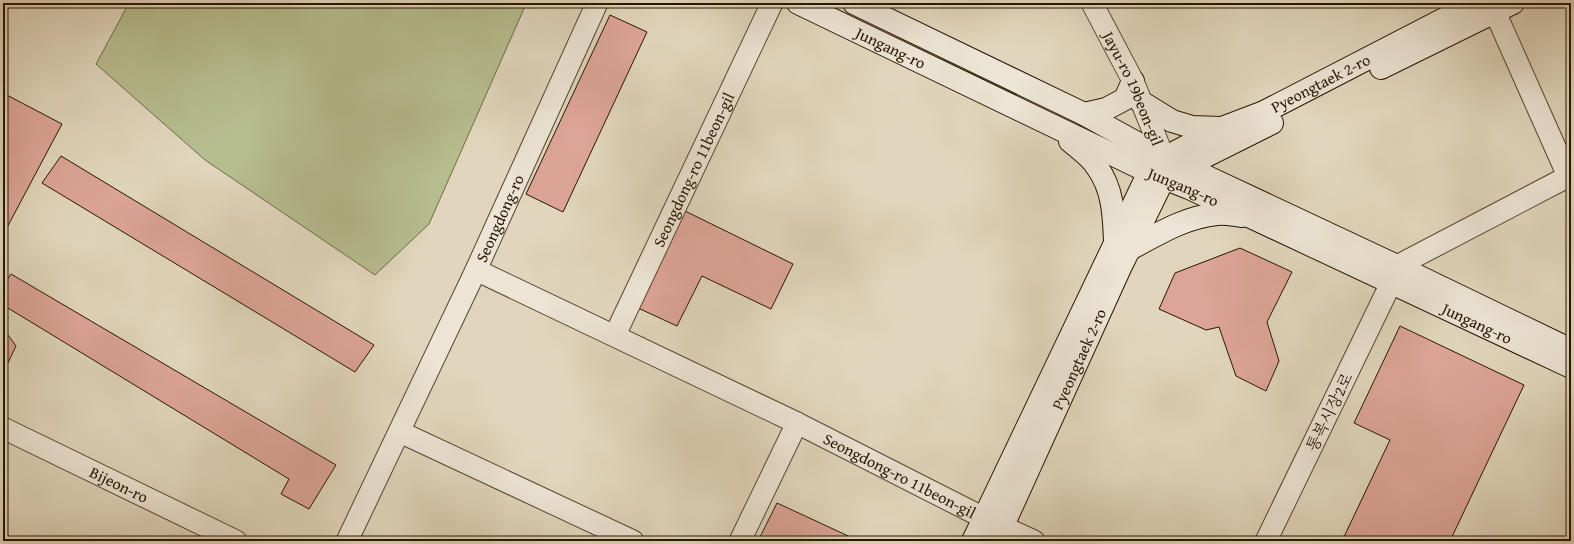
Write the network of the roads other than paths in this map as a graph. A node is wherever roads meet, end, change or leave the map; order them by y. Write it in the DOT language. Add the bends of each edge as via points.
graph roads {
  1 [pos="597,3"];
  2 [pos="772,3"];
  3 [pos="798,3"];
  4 [pos="854,3"];
  5 [pos="1475,3"];
  6 [pos="1094,4"];
  7 [pos="1499,6"];
  8 [pos="1134,81"];
  9 [pos="1141,102"];
  10 [pos="1084,114"];
  11 [pos="1056,127"];
  12 [pos="1222,128"];
  13 [pos="1183,166"];
  14 [pos="1159,169"];
  15 [pos="1570,175"];
  16 [pos="1252,217"];
  17 [pos="1123,246"];
  18 [pos="476,270"];
  19 [pos="1394,274"];
  20 [pos="615,335"];
  21 [pos="1571,350"];
  22 [pos="1571,367"];
  23 [pos="797,423"];
  24 [pos="3,428"];
  25 [pos="400,432"];
  26 [pos="994,529"];
  27 [pos="236,541"];
  28 [pos="347,541"];
  29 [pos="633,541"];
  30 [pos="740,541"];
  31 [pos="973,541"];
  32 [pos="1034,541"];
  33 [pos="1266,541"];
  1 -- 18 [label="street, Seongdong-ro"];
  2 -- 20 [label="street, Seongdong-ro 11beon-gil"];
  3 -- 11 [label="street, Jungang-ro"];
  4 -- 10 [label="street, Jungang-ro"];
  5 -- 12 [label="street, Pyeongtaek 2-ro" via="1264,112"];
  6 -- 8 [label="street, Jayu-ro 19beon-gil"];
  7 -- 13 [label="street"];
  7 -- 15 [label="street"];
  8 -- 9 [label="street, Jayu-ro 19beon-gil"];
  8 -- 10 [label="street" via="1125,98 1106,109"];
  9 -- 12 [label="street" via="1172,121 1192,127"];
  9 -- 14 [label="street, Jayu-ro 19beon-gil"];
  10 -- 14 [label="street, Jungang-ro"];
  11 -- 14 [label="street, Jungang-ro"];
  11 -- 17 [label="street" via="1097,166 1107,186"];
  12 -- 14 [label="street, Pyeongtaek 2-ro"];
  13 -- 14 [label="street"];
  13 -- 19 [label="street, Jungang-ro"];
  14 -- 16 [label="street, Jungang-ro" via="1189,188"];
  14 -- 17 [label="street, Pyeongtaek 2-ro"];
  15 -- 19 [label="street"];
  16 -- 17 [label="street" via="1218,214 1192,220"];
  16 -- 19 [label="street, Jungang-ro"];
  17 -- 26 [label="street, Pyeongtaek 2-ro"];
  18 -- 20 [label="street, Seongdong-ro 11beon-gil"];
  18 -- 25 [label="street, Seongdong-ro"];
  19 -- 21 [label="street, Jungang-ro"];
  19 -- 22 [label="street, Jungang-ro"];
  19 -- 33 [label="street, 통복시장2로"];
  20 -- 23 [label="street, Seongdong-ro 11beon-gil"];
  23 -- 26 [label="street, Seongdong-ro 11beon-gil"];
  23 -- 30 [label="street"];
  24 -- 27 [label="street, Bijeon-ro"];
  25 -- 28 [label="street, Seongdong-ro"];
  25 -- 29 [label="street"];
  26 -- 31 [label="street, Pyeongtaek 2-ro"];
  26 -- 32 [label="street"];
}
